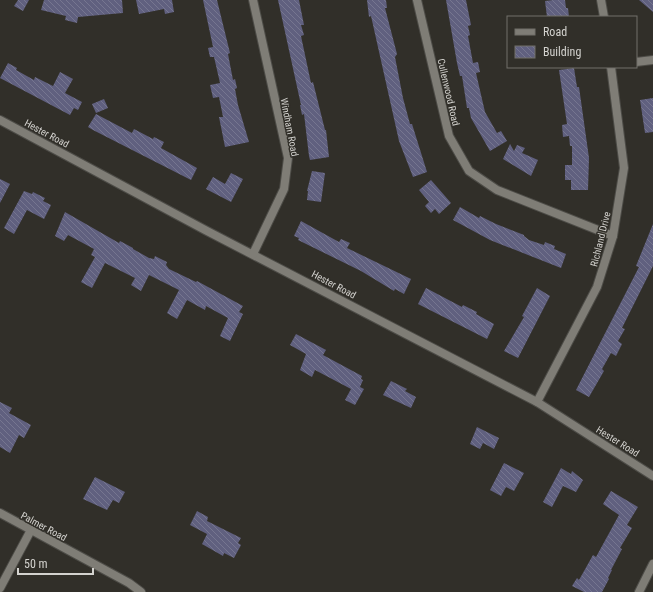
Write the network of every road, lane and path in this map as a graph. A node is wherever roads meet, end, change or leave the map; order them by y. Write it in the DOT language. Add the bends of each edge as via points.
graph roads {
  1 [pos="253,0"];
  2 [pos="417,0"];
  3 [pos="601,0"];
  4 [pos="604,16"];
  5 [pos="653,60"];
  6 [pos="637,62"];
  7 [pos="611,68"];
  8 [pos="0,120"];
  9 [pos="613,236"];
  10 [pos="253,254"];
  11 [pos="537,402"];
  12 [pos="653,476"];
  13 [pos="0,513"];
  14 [pos="31,530"];
  15 [pos="653,564"];
  16 [pos="0,588"];
  17 [pos="141,592"];
  18 [pos="639,592"];
  1 -- 10 [label="street, Windham Road" via="288,158 284,189"];
  2 -- 9 [label="street, Cullenwood Road" via="449,136 469,171 497,190"];
  3 -- 4 [label="street"];
  5 -- 6 [label="street"];
  7 -- 9 [label="street, Richland Drive" via="624,168"];
  8 -- 10 [label="street, Hester Road"];
  9 -- 11 [label="street, Richland Drive" via="597,287"];
  10 -- 11 [label="street, Hester Road"];
  11 -- 12 [label="street, Hester Road"];
  13 -- 14 [label="street, Palmer Road"];
  14 -- 16 [label="street"];
  14 -- 17 [label="street, Palmer Road"];
  15 -- 18 [label="street"];
}
